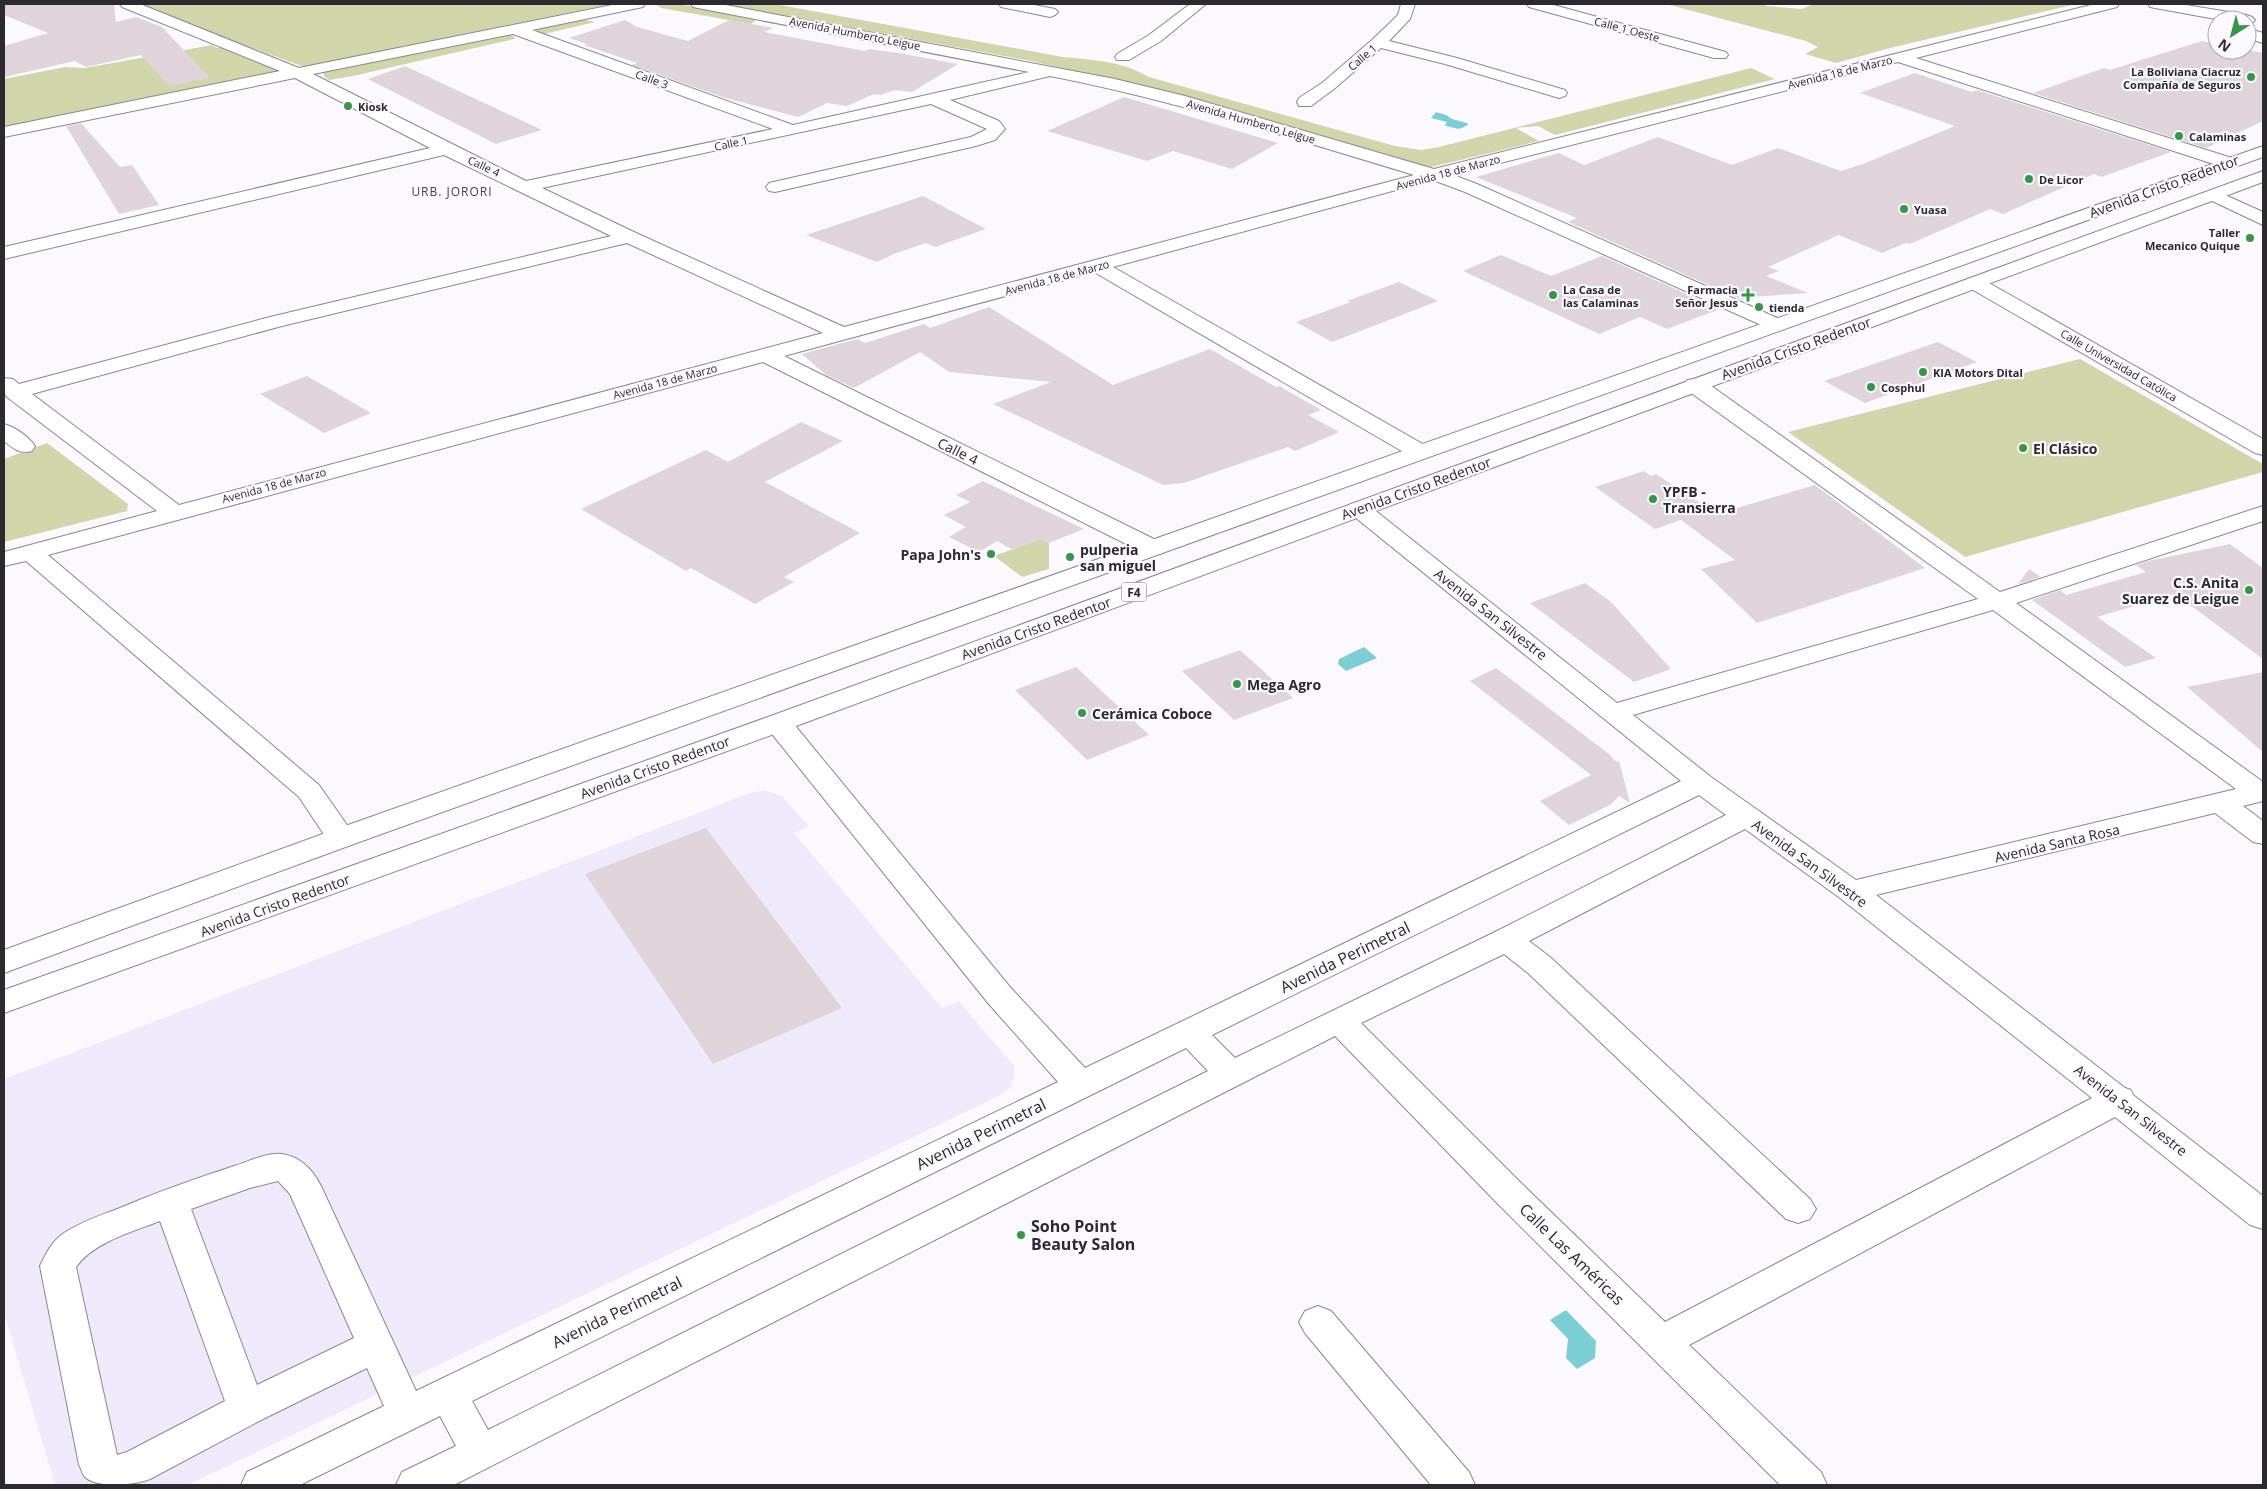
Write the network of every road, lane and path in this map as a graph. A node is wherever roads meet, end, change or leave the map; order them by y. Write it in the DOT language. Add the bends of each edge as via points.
graph roads {
  1 [pos="127,4"];
  2 [pos="638,4"];
  3 [pos="698,4"];
  4 [pos="1006,4"];
  5 [pos="1199,4"];
  6 [pos="1408,4"];
  7 [pos="1534,4"];
  8 [pos="2112,4"];
  9 [pos="2158,5"];
  10 [pos="1050,12"];
  11 [pos="2207,13"];
  12 [pos="2207,20"];
  13 [pos="512,28"];
  14 [pos="1378,43"];
  15 [pos="1720,55"];
  16 [pos="1123,57"];
  17 [pos="1897,57"];
  18 [pos="296,72"];
  19 [pos="1056,72"];
  20 [pos="1559,93"];
  21 [pos="934,99"];
  22 [pos="1305,102"];
  23 [pos="792,130"];
  24 [pos="4,132"];
  25 [pos="446,148"];
  26 [pos="2263,151"];
  27 [pos="2229,163"];
  28 [pos="1435,175"];
  29 [pos="2263,176"];
  30 [pos="527,186"];
  31 [pos="775,187"];
  32 [pos="2214,195"];
  33 [pos="2263,219"];
  34 [pos="629,236"];
  35 [pos="4,253"];
  36 [pos="1097,266"];
  37 [pos="1975,283"];
  38 [pos="1777,325"];
  39 [pos="841,333"];
  40 [pos="764,354"];
  41 [pos="1695,385"];
  42 [pos="9,388"];
  43 [pos="4,431"];
  44 [pos="24,446"];
  45 [pos="2263,448"];
  46 [pos="1420,452"];
  47 [pos="1359,509"];
  48 [pos="173,512"];
  49 [pos="2263,512"];
  50 [pos="1153,548"];
  51 [pos="30,552"];
  52 [pos="4,559"];
  53 [pos="1997,601"];
  54 [pos="1614,712"];
  55 [pos="778,723"];
  56 [pos="1701,783"];
  57 [pos="2262,793"];
  58 [pos="2222,804"];
  59 [pos="1747,816"];
  60 [pos="2263,835"];
  61 [pos="341,838"];
  62 [pos="1850,891"];
  63 [pos="1506,940"];
  64 [pos="4,962"];
  65 [pos="4,1002"];
  66 [pos="1339,1020"];
  67 [pos="1190,1033"];
  68 [pos="1232,1075"];
  69 [pos="1081,1085"];
  70 [pos="2119,1100"];
  71 [pos="171,1204"];
  72 [pos="1798,1209"];
  73 [pos="2263,1214"];
  74 [pos="1318,1322"];
  75 [pos="1661,1342"];
  76 [pos="375,1346"];
  77 [pos="448,1394"];
  78 [pos="247,1408"];
  79 [pos="407,1414"];
  80 [pos="480,1453"];
  81 [pos="261,1485"];
  82 [pos="416,1485"];
  83 [pos="1456,1485"];
  84 [pos="1807,1485"];
  1 -- 18 [label="main road, Calle 4"];
  2 -- 13 [label="main road"];
  3 -- 19 [label="main road, Avenida Humberto Leigue"];
  4 -- 10 [label="main road"];
  5 -- 16 [label="main road" via="1155,38"];
  6 -- 14 [label="main road, Calle 1" via="1405,16"];
  7 -- 15 [label="main road, Calle 1 Oeste"];
  8 -- 17 [label="main road, Avenida 18 de Marzo"];
  9 -- 11 [label="main road"];
  9 -- 12 [label="main road"];
  13 -- 18 [label="main road"];
  13 -- 23 [label="main road, Calle 3"];
  14 -- 20 [label="main road"];
  14 -- 22 [label="main road, Calle 1"];
  17 -- 27 [label="main road"];
  17 -- 28 [label="main road, Avenida 18 de Marzo"];
  18 -- 24 [label="main road"];
  18 -- 25 [label="main road, Calle 4"];
  19 -- 21 [label="main road, Calle 1"];
  19 -- 28 [label="main road, Avenida Humberto Leigue" via="1179,100"];
  21 -- 23 [label="main road, Calle 1"];
  21 -- 31 [label="main road" via="996,129 989,136 976,140"];
  23 -- 30 [label="main road, Calle 1"];
  25 -- 30 [label="main road, Calle 4"];
  25 -- 35 [label="main road"];
  26 -- 27 [label="main road, Avenida Cristo Redentor"];
  27 -- 38 [label="main road, Avenida Cristo Redentor"];
  28 -- 36 [label="main road, Avenida 18 de Marzo"];
  28 -- 38 [label="main road, Avenida Humberto Leigue" via="1471,188"];
  29 -- 32 [label="main road, Avenida Cristo Redentor / F4"];
  30 -- 34 [label="main road, Calle 4"];
  32 -- 33 [label="main road"];
  32 -- 37 [label="main road, Avenida Cristo Redentor / F4"];
  34 -- 39 [label="main road, Calle 4"];
  34 -- 42 [label="main road"];
  36 -- 39 [label="main road, Avenida 18 de Marzo"];
  36 -- 46 [label="main road"];
  37 -- 41 [label="main road, Avenida Cristo Redentor / F4"];
  37 -- 45 [label="main road, Calle Universidad Católica"];
  38 -- 46 [label="main road, Avenida Cristo Redentor"];
  39 -- 40 [label="main road, Avenida 18 de Marzo"];
  40 -- 48 [label="main road, Avenida 18 de Marzo"];
  40 -- 50 [label="main road, Calle 4"];
  41 -- 47 [label="main road, Avenida Cristo Redentor / F4"];
  41 -- 53 [label="main road"];
  42 -- 48 [label="main road"];
  43 -- 44 [label="main road"];
  46 -- 50 [label="main road, Avenida Cristo Redentor"];
  47 -- 54 [label="main road, Avenida San Silvestre"];
  47 -- 55 [label="main road, Avenida Cristo Redentor / F4"];
  48 -- 51 [label="main road, Avenida 18 de Marzo"];
  49 -- 53 [label="main road"];
  50 -- 61 [label="main road, Avenida Cristo Redentor"];
  51 -- 52 [label="main road, Avenida 18 de Marzo"];
  51 -- 61 [label="main road" via="309,791"];
  53 -- 54 [label="main road"];
  53 -- 57 [label="main road"];
  54 -- 56 [label="main road, Avenida San Silvestre"];
  55 -- 65 [label="main road, Avenida Cristo Redentor / F4"];
  55 -- 69 [label="main road" via="999,995"];
  56 -- 59 [label="main road, Avenida San Silvestre"];
  56 -- 67 [label="main road, Avenida Perimetral"];
  57 -- 58 [label="main road, Avenida Santa Rosa"];
  58 -- 60 [label="main road"];
  58 -- 62 [label="main road, Avenida Santa Rosa"];
  59 -- 62 [label="main road, Avenida San Silvestre"];
  59 -- 63 [label="main road"];
  61 -- 64 [label="main road, Avenida Cristo Redentor"];
  62 -- 70 [label="main road, Avenida San Silvestre"];
  63 -- 66 [label="main road"];
  63 -- 72 [label="main road" via="1539,966"];
  66 -- 68 [label="main road"];
  66 -- 75 [label="main road, Calle Las Américas"];
  67 -- 68 [label="main road"];
  67 -- 69 [label="main road, Avenida Perimetral"];
  68 -- 80 [label="main road"];
  69 -- 77 [label="main road, Avenida Perimetral"];
  70 -- 73 [label="main road, Avenida San Silvestre"];
  70 -- 75 [label="main road"];
  71 -- 76 [label="main road" via="255,1173 280,1167 291,1172 304,1186"];
  71 -- 78 [label="main road"];
  71 -- 78 [label="main road" via="125,1220 78,1242 62,1256 58,1266 99,1465 114,1473 136,1466"];
  74 -- 83 [label="main road"];
  75 -- 84 [label="main road, Calle Las Américas"];
  76 -- 78 [label="main road"];
  76 -- 79 [label="main road"];
  77 -- 79 [label="main road, Avenida Perimetral"];
  77 -- 80 [label="main road"];
  79 -- 81 [label="main road, Avenida Perimetral"];
  80 -- 82 [label="main road"];
}
